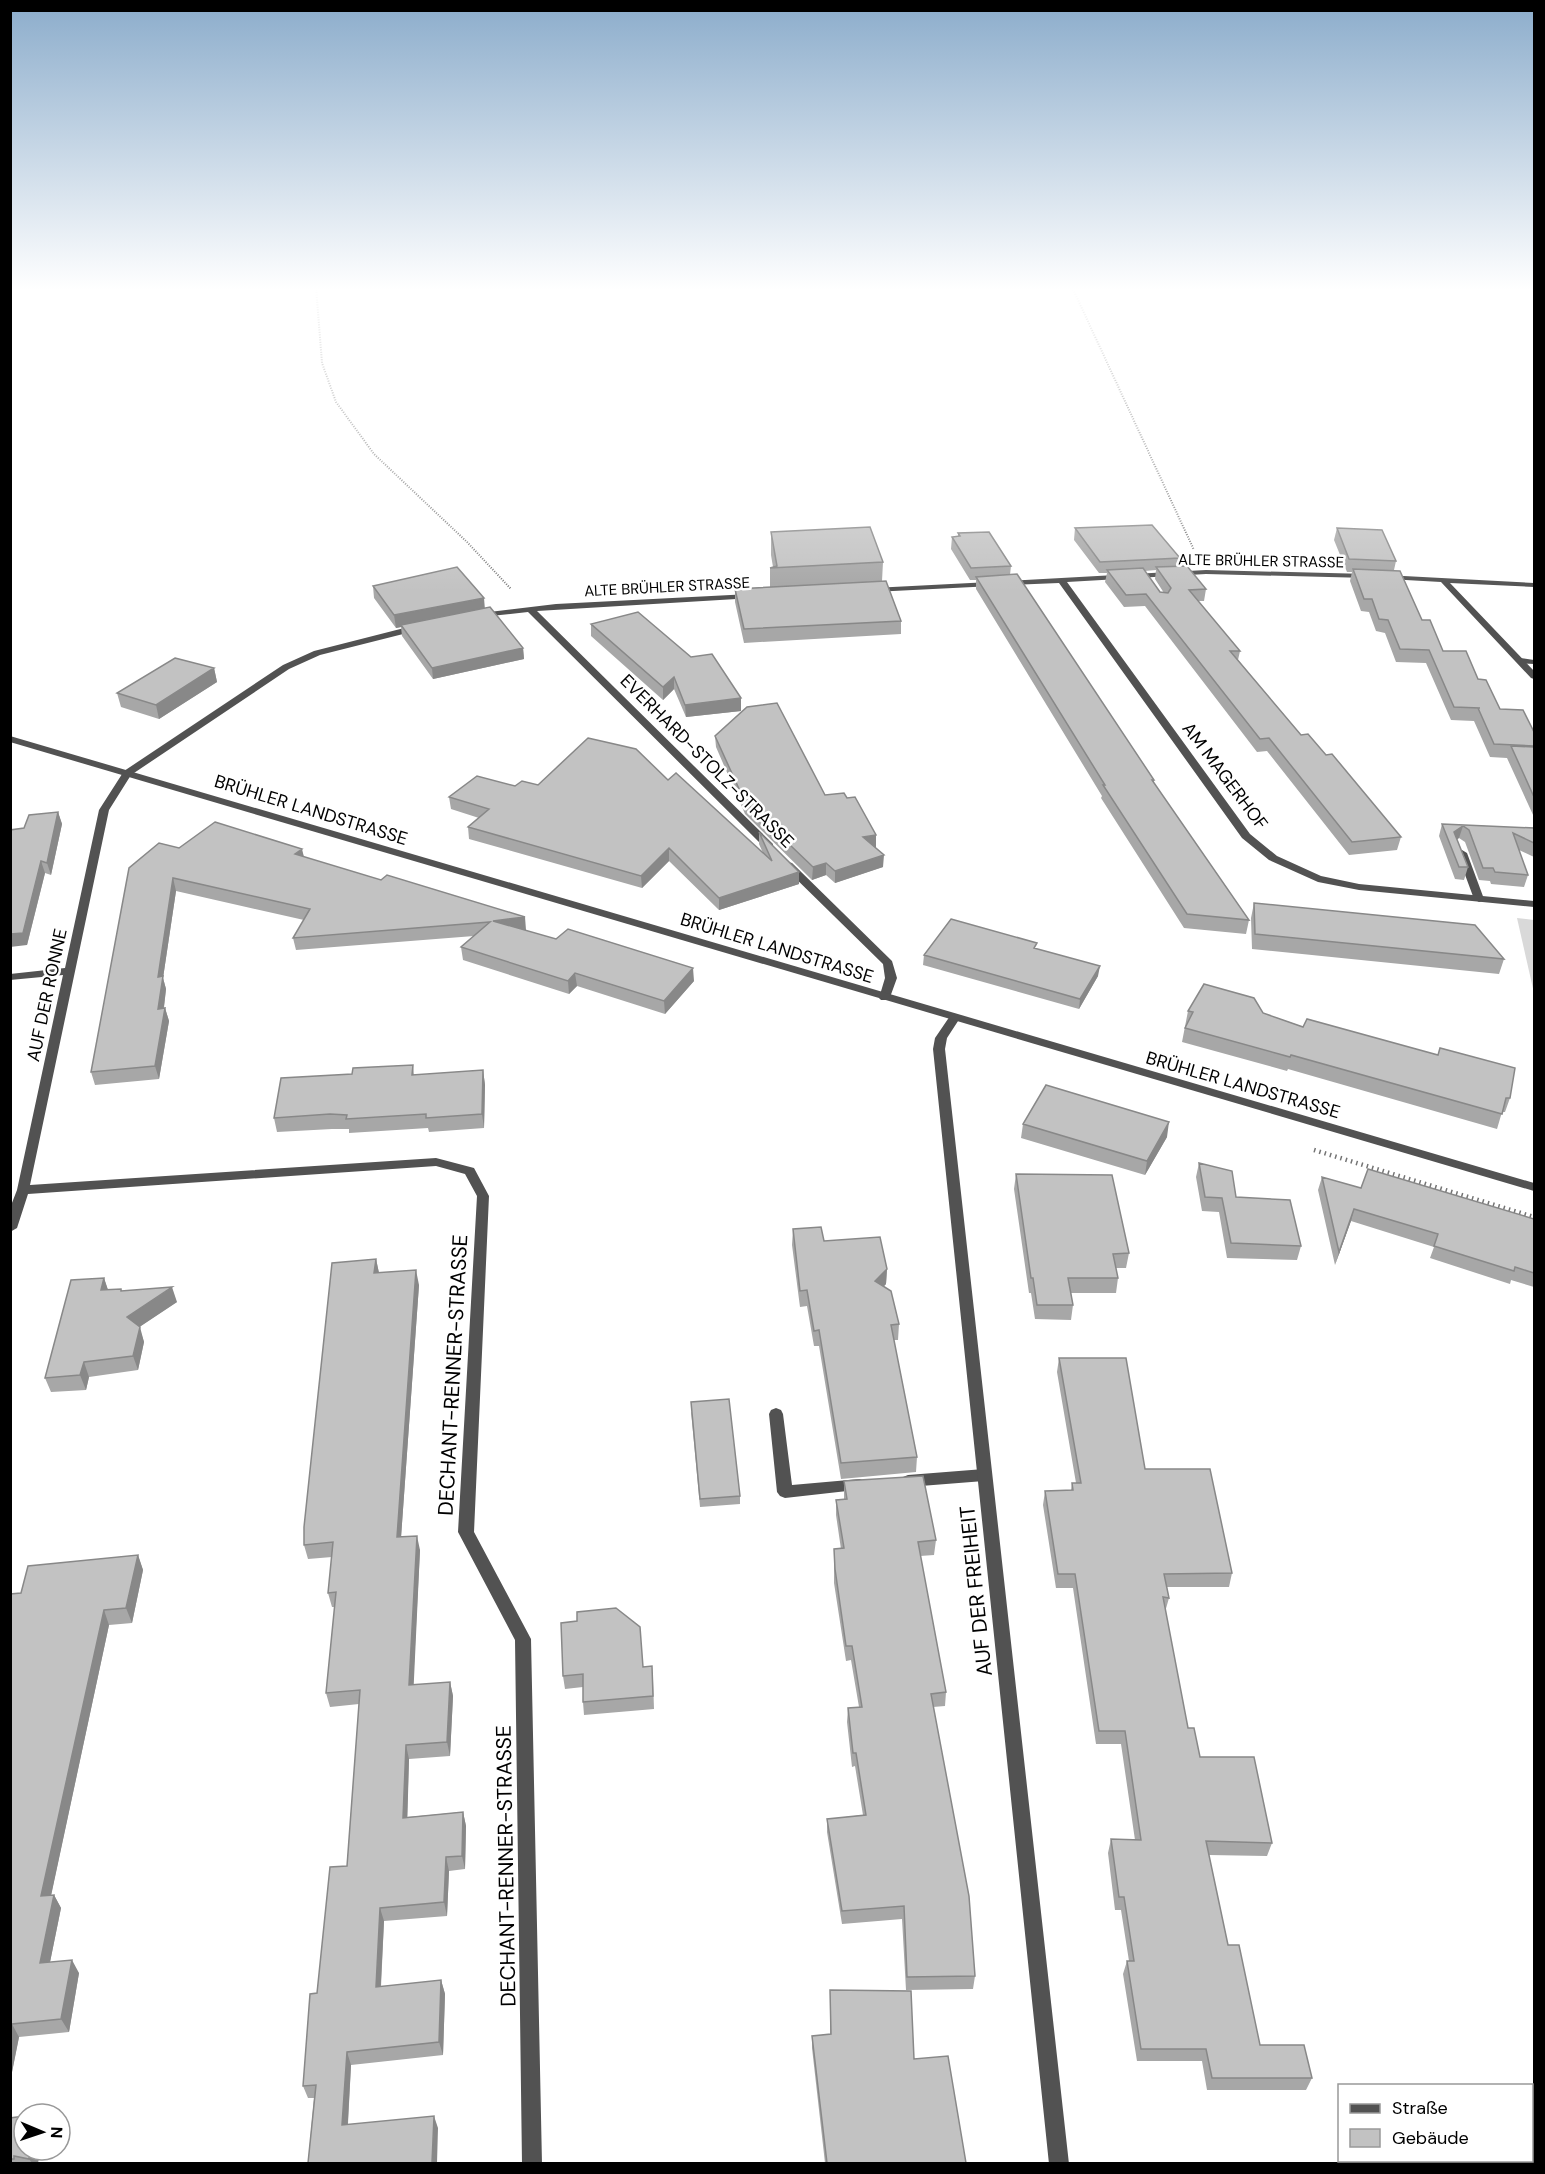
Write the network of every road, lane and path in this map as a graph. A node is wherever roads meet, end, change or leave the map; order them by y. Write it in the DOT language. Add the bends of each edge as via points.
graph roads {
  1 [pos="331,388"];
  2 [pos="1118,388"];
  3 [pos="1206,572"];
  4 [pos="1144,574"];
  5 [pos="1443,580"];
  6 [pos="1062,581"];
  7 [pos="1151,583"];
  8 [pos="1534,585"];
  9 [pos="862,591"];
  10 [pos="756,596"];
  11 [pos="530,608"];
  12 [pos="475,616"];
  13 [pos="428,626"];
  14 [pos="1520,661"];
  15 [pos="1534,662"];
  16 [pos="1534,676"];
  17 [pos="10,739"];
  18 [pos="127,773"];
  19 [pos="1458,843"];
  20 [pos="1479,898"];
  21 [pos="1534,904"];
  22 [pos="70,971"];
  23 [pos="10,977"];
  24 [pos="885,998"];
  25 [pos="954,1018"];
  26 [pos="1534,1187"];
  27 [pos="23,1190"];
  28 [pos="10,1228"];
  29 [pos="776,1414"];
  30 [pos="984,1475"];
  31 [pos="532,2163"];
  32 [pos="1059,2163"];
  1 -- 11 [label="path" via="336,402 374,454"];
  2 -- 3 [label="path" via="1174,513"];
  3 -- 4 [label="street, ALTE BRÜHLER STRASSE"];
  3 -- 5 [label="street, ALTE BRÜHLER STRASSE"];
  4 -- 6 [label="street, ALTE BRÜHLER STRASSE"];
  4 -- 7 [label="street"];
  5 -- 8 [label="street, ALTE BRÜHLER STRASSE"];
  5 -- 14 [label="street"];
  6 -- 9 [label="street, ALTE BRÜHLER STRASSE"];
  6 -- 20 [label="street, AM MAGERHOF" via="1246,836 1273,858 1318,879 1359,887"];
  10 -- 11 [label="street, ALTE BRÜHLER STRASSE"];
  11 -- 12 [label="street, ALTE BRÜHLER STRASSE"];
  11 -- 24 [label="street, EVERHARD-STOLZ-STRASSE" via="888,963 891,978"];
  13 -- 18 [label="street" via="329,650 286,667"];
  14 -- 15 [label="street"];
  14 -- 16 [label="street"];
  17 -- 18 [label="street, BRÜHLER LANDSTRASSE"];
  18 -- 22 [label="street, AUF DER RONNE" via="104,810"];
  18 -- 24 [label="street, BRÜHLER LANDSTRASSE"];
  19 -- 20 [label="street"];
  20 -- 21 [label="street, AM MAGERHOF"];
  22 -- 23 [label="street"];
  22 -- 27 [label="street, AUF DER RONNE"];
  24 -- 25 [label="street, BRÜHLER LANDSTRASSE"];
  25 -- 26 [label="street, BRÜHLER LANDSTRASSE"];
  25 -- 30 [label="street, AUF DER FREIHEIT" via="940,1038 939,1049"];
  27 -- 28 [label="street, AUF DER RONNE"];
  27 -- 31 [label="street, DECHANT-RENNER-STRASSE" via="436,1162 470,1171 483,1196 466,1532 523,1640"];
  29 -- 30 [label="street" via="785,1492"];
  30 -- 32 [label="street, AUF DER FREIHEIT"];
}
